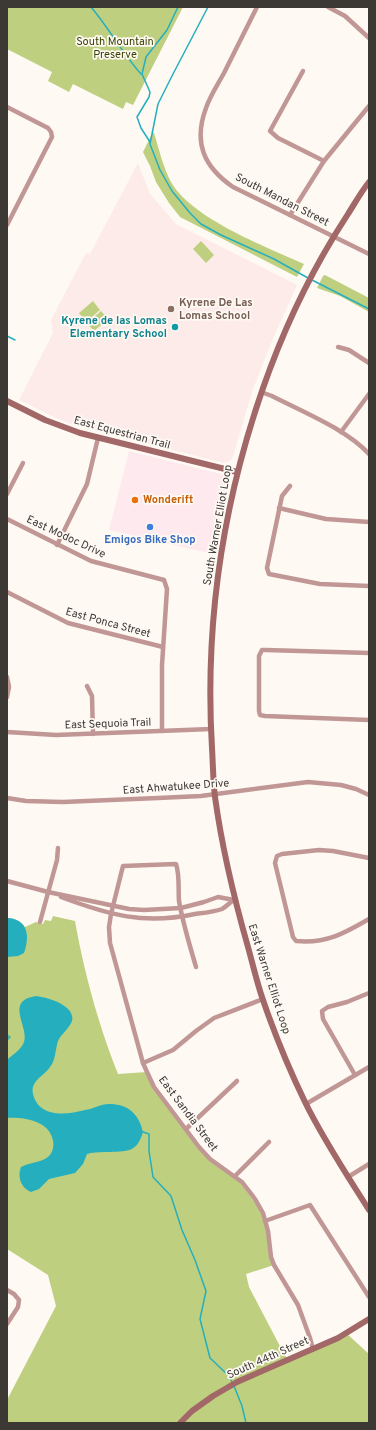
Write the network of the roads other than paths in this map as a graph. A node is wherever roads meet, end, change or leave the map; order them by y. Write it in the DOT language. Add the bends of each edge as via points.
graph roads {
  1 [pos="257,7"];
  2 [pos="328,7"];
  3 [pos="369,38"];
  4 [pos="303,71"];
  5 [pos="369,106"];
  6 [pos="7,107"];
  7 [pos="324,161"];
  8 [pos="369,182"];
  9 [pos="290,214"];
  10 [pos="7,225"];
  11 [pos="334,236"];
  12 [pos="369,254"];
  13 [pos="338,347"];
  14 [pos="369,363"];
  15 [pos="261,392"];
  16 [pos="369,394"];
  17 [pos="7,401"];
  18 [pos="341,432"];
  19 [pos="98,438"];
  20 [pos="369,454"];
  21 [pos="23,462"];
  22 [pos="237,472"];
  23 [pos="290,486"];
  24 [pos="7,494"];
  25 [pos="279,508"];
  26 [pos="7,519"];
  27 [pos="369,522"];
  28 [pos="57,544"];
  29 [pos="369,586"];
  30 [pos="7,592"];
  31 [pos="163,647"];
  32 [pos="369,653"];
  33 [pos="7,677"];
  34 [pos="87,686"];
  35 [pos="7,697"];
  36 [pos="369,720"];
  37 [pos="211,729"];
  38 [pos="162,731"];
  39 [pos="7,732"];
  40 [pos="93,734"];
  41 [pos="215,794"];
  42 [pos="369,795"];
  43 [pos="7,798"];
  44 [pos="58,848"];
  45 [pos="369,858"];
  46 [pos="7,881"];
  47 [pos="48,892"];
  48 [pos="234,900"];
  49 [pos="113,905"];
  50 [pos="182,912"];
  51 [pos="111,914"];
  52 [pos="369,919"];
  53 [pos="40,922"];
  54 [pos="196,967"];
  55 [pos="369,993"];
  56 [pos="263,999"];
  57 [pos="143,1063"];
  58 [pos="369,1067"];
  59 [pos="355,1075"];
  60 [pos="238,1081"];
  61 [pos="306,1104"];
  62 [pos="186,1129"];
  63 [pos="269,1142"];
  64 [pos="369,1164"];
  65 [pos="235,1176"];
  66 [pos="348,1177"];
  67 [pos="369,1210"];
  68 [pos="265,1221"];
  69 [pos="7,1290"];
  70 [pos="369,1297"];
  71 [pos="369,1319"];
  72 [pos="7,1324"];
  73 [pos="313,1349"];
  74 [pos="180,1423"];
  1 -- 9 [label="street, South Mandan Street" via="206,108 201,127 201,144 207,162 220,178 233,187"];
  2 -- 3 [label="street" via="345,16"];
  4 -- 7 [label="street" via="270,131 278,138"];
  5 -- 7 [label="street"];
  6 -- 10 [label="street" via="48,128 52,137"];
  7 -- 9 [label="street"];
  8 -- 11 [label="main road, South Warner Elliot Loop"];
  9 -- 11 [label="street, South Mandan Street"];
  11 -- 12 [label="street, South Mandan Street"];
  11 -- 15 [label="main road, South Warner Elliot Loop" via="305,288"];
  13 -- 14 [label="street" via="349,350"];
  15 -- 18 [label="street"];
  15 -- 22 [label="main road, South Warner Elliot Loop"];
  16 -- 18 [label="street"];
  17 -- 19 [label="main road, East Equestrian Trail" via="60,426"];
  18 -- 20 [label="street"];
  19 -- 22 [label="main road, East Equestrian Trail"];
  19 -- 28 [label="street" via="87,484"];
  21 -- 24 [label="street"];
  22 -- 37 [label="main road, South Warner Elliot Loop" via="215,596 210,674"];
  23 -- 25 [label="street" via="282,496"];
  25 -- 27 [label="street" via="326,518"];
  25 -- 29 [label="street" via="267,568 269,574 320,584"];
  26 -- 28 [label="street, East Modoc Drive"];
  28 -- 31 [label="street, East Modoc Drive" via="101,565 164,580 167,589"];
  30 -- 31 [label="street, East Ponca Street" via="68,623"];
  31 -- 38 [label="street"];
  32 -- 36 [label="street" via="262,650 259,656 258,711 260,715"];
  33 -- 35 [label="street"];
  34 -- 40 [label="street" via="92,696"];
  37 -- 38 [label="street, East Sequoia Trail"];
  37 -- 41 [label="main road, South Warner Elliot Loop"];
  38 -- 40 [label="street, East Sequoia Trail"];
  39 -- 40 [label="street, East Sequoia Trail"];
  41 -- 42 [label="street, East Ahwatukee Drive" via="308,782 341,785"];
  41 -- 43 [label="street, East Ahwatukee Drive" via="64,802"];
  41 -- 48 [label="main road, South Warner Elliot Loop"];
  44 -- 47 [label="street"];
  45 -- 52 [label="street" via="319,850 282,854 277,856 275,863 296,941 333,938"];
  46 -- 47 [label="street"];
  47 -- 49 [label="street"];
  47 -- 51 [label="street"];
  47 -- 53 [label="street"];
  48 -- 50 [label="street" via="222,909"];
  48 -- 50 [label="street" via="218,897"];
  48 -- 56 [label="main road, East Warner Elliot Loop"];
  49 -- 50 [label="street"];
  49 -- 50 [label="street, East Sandia Street" via="123,866 176,864"];
  49 -- 51 [label="street, East Sandia Street"];
  50 -- 51 [label="street" via="161,919"];
  50 -- 54 [label="street"];
  51 -- 57 [label="street, East Sandia Street" via="110,943"];
  55 -- 59 [label="street" via="322,1011 323,1019"];
  56 -- 57 [label="street" via="214,1018 174,1050"];
  56 -- 61 [label="main road, East Warner Elliot Loop" via="282,1052"];
  57 -- 62 [label="street, East Sandia Street" via="154,1086"];
  58 -- 59 [label="street"];
  59 -- 61 [label="street"];
  60 -- 62 [label="street"];
  61 -- 66 [label="main road, East Warner Elliot Loop"];
  62 -- 65 [label="street, East Sandia Street" via="210,1159"];
  63 -- 65 [label="street"];
  64 -- 66 [label="street"];
  65 -- 68 [label="street, East Sandia Street" via="249,1190"];
  66 -- 67 [label="main road, East Warner Elliot Loop"];
  68 -- 70 [label="street" via="310,1205"];
  68 -- 73 [label="street, East Sandia Street" via="274,1265 298,1306"];
  69 -- 72 [label="street" via="19,1300 18,1307"];
  71 -- 73 [label="main road, South 44th Street" via="338,1338"];
  73 -- 74 [label="main road, South 44th Street" via="229,1386 192,1411"];
}
